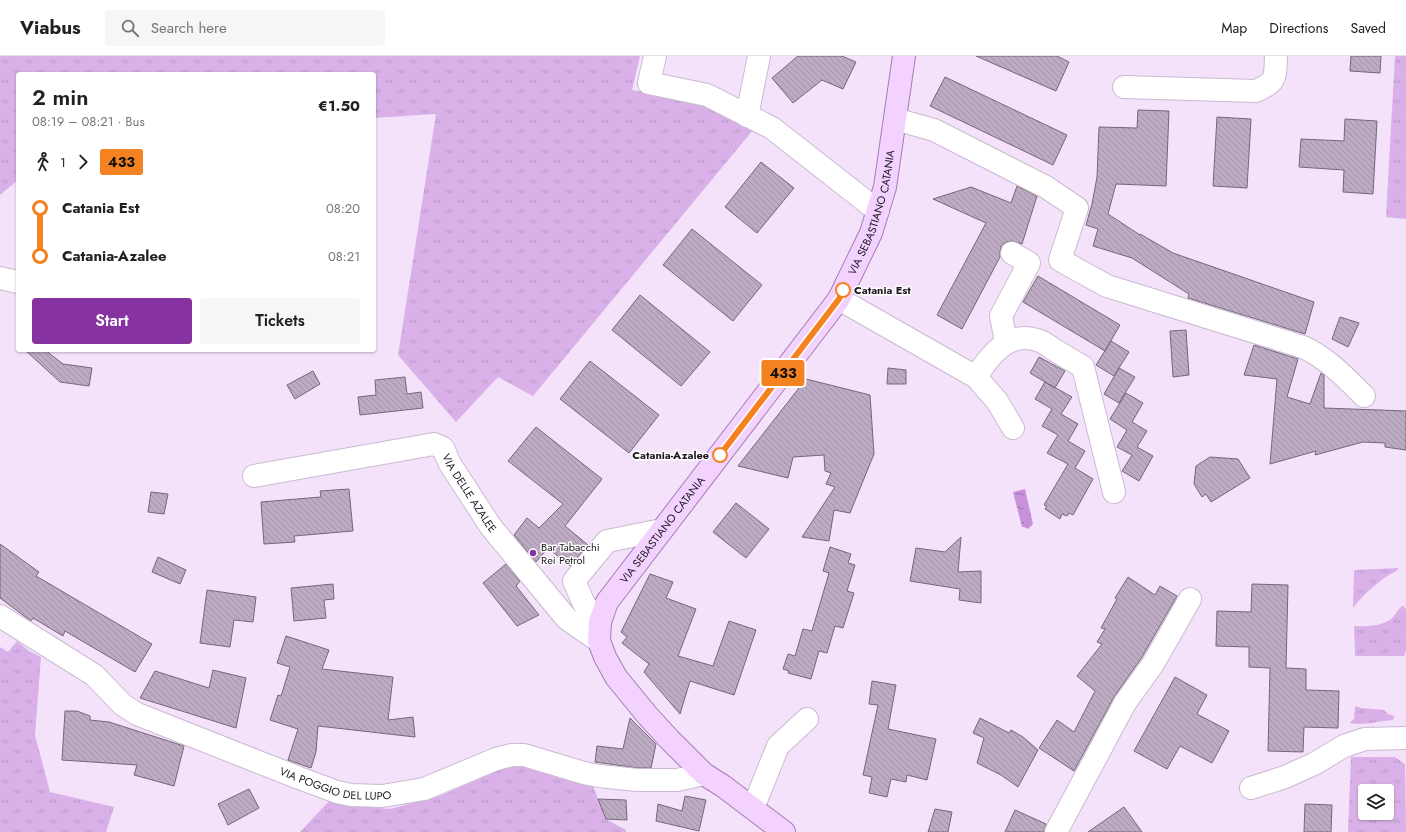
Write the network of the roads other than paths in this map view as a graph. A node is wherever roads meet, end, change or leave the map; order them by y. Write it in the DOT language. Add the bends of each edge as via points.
graph roads {
  1 [pos="655,56"];
  2 [pos="759,56"];
  3 [pos="904,56"];
  4 [pos="1276,56"];
  5 [pos="1124,87"];
  6 [pos="747,116"];
  7 [pos="895,119"];
  8 [pos="878,211"];
  9 [pos="1012,253"];
  10 [pos="0,278"];
  11 [pos="16,282"];
  12 [pos="839,299"];
  13 [pos="1006,342"];
  14 [pos="976,378"];
  15 [pos="1364,396"];
  16 [pos="1013,428"];
  17 [pos="254,476"];
  18 [pos="1114,492"];
  19 [pos="662,530"];
  20 [pos="1190,599"];
  21 [pos="0,616"];
  22 [pos="599,631"];
  23 [pos="807,719"];
  24 [pos="1406,738"];
  25 [pos="704,774"];
  26 [pos="1251,788"];
  27 [pos="753,808"];
  28 [pos="784,832"];
  29 [pos="1056,832"];
  1 -- 6 [label="street" via="649,83 707,96"];
  2 -- 6 [label="street"];
  3 -- 7 [label="main road, VIA SEBASTIANO CATANIA"];
  4 -- 5 [label="street" via="1275,78 1268,86 1256,92"];
  6 -- 8 [label="street" via="772,128"];
  7 -- 8 [label="main road, VIA SEBASTIANO CATANIA" via="885,187"];
  7 -- 15 [label="street" via="934,130 1046,187 1077,208 1060,260 1107,286 1309,350 1332,365"];
  8 -- 12 [label="main road, VIA SEBASTIANO CATANIA" via="871,233"];
  9 -- 13 [label="street" via="1029,263 1001,316"];
  10 -- 11 [label="street"];
  12 -- 14 [label="street"];
  12 -- 19 [label="main road, VIA SEBASTIANO CATANIA"];
  13 -- 14 [label="street" via="987,360"];
  13 -- 18 [label="street" via="1028,338 1040,341 1083,367"];
  14 -- 16 [label="street" via="997,401"];
  17 -- 22 [label="street, VIA DELLE AZALEE" via="434,444 443,448 450,464 491,527 568,619"];
  19 -- 22 [label="main road, VIA SEBASTIANO CATANIA" via="607,602"];
  19 -- 22 [label="street" via="607,541 574,581"];
  20 -- 29 [label="street" via="1153,664 1125,703"];
  21 -- 25 [label="street, VIA POGGIO DEL LUPO" via="94,676 123,705 137,714 299,778 350,795 382,796 424,789 496,759 518,755 539,758 584,773 637,780 677,780"];
  22 -- 25 [label="main road" via="605,657 616,677 647,715"];
  23 -- 27 [label="street" via="778,746"];
  24 -- 26 [label="street" via="1365,739 1344,746 1285,777"];
  25 -- 27 [label="main road"];
  27 -- 28 [label="main road"];
}
